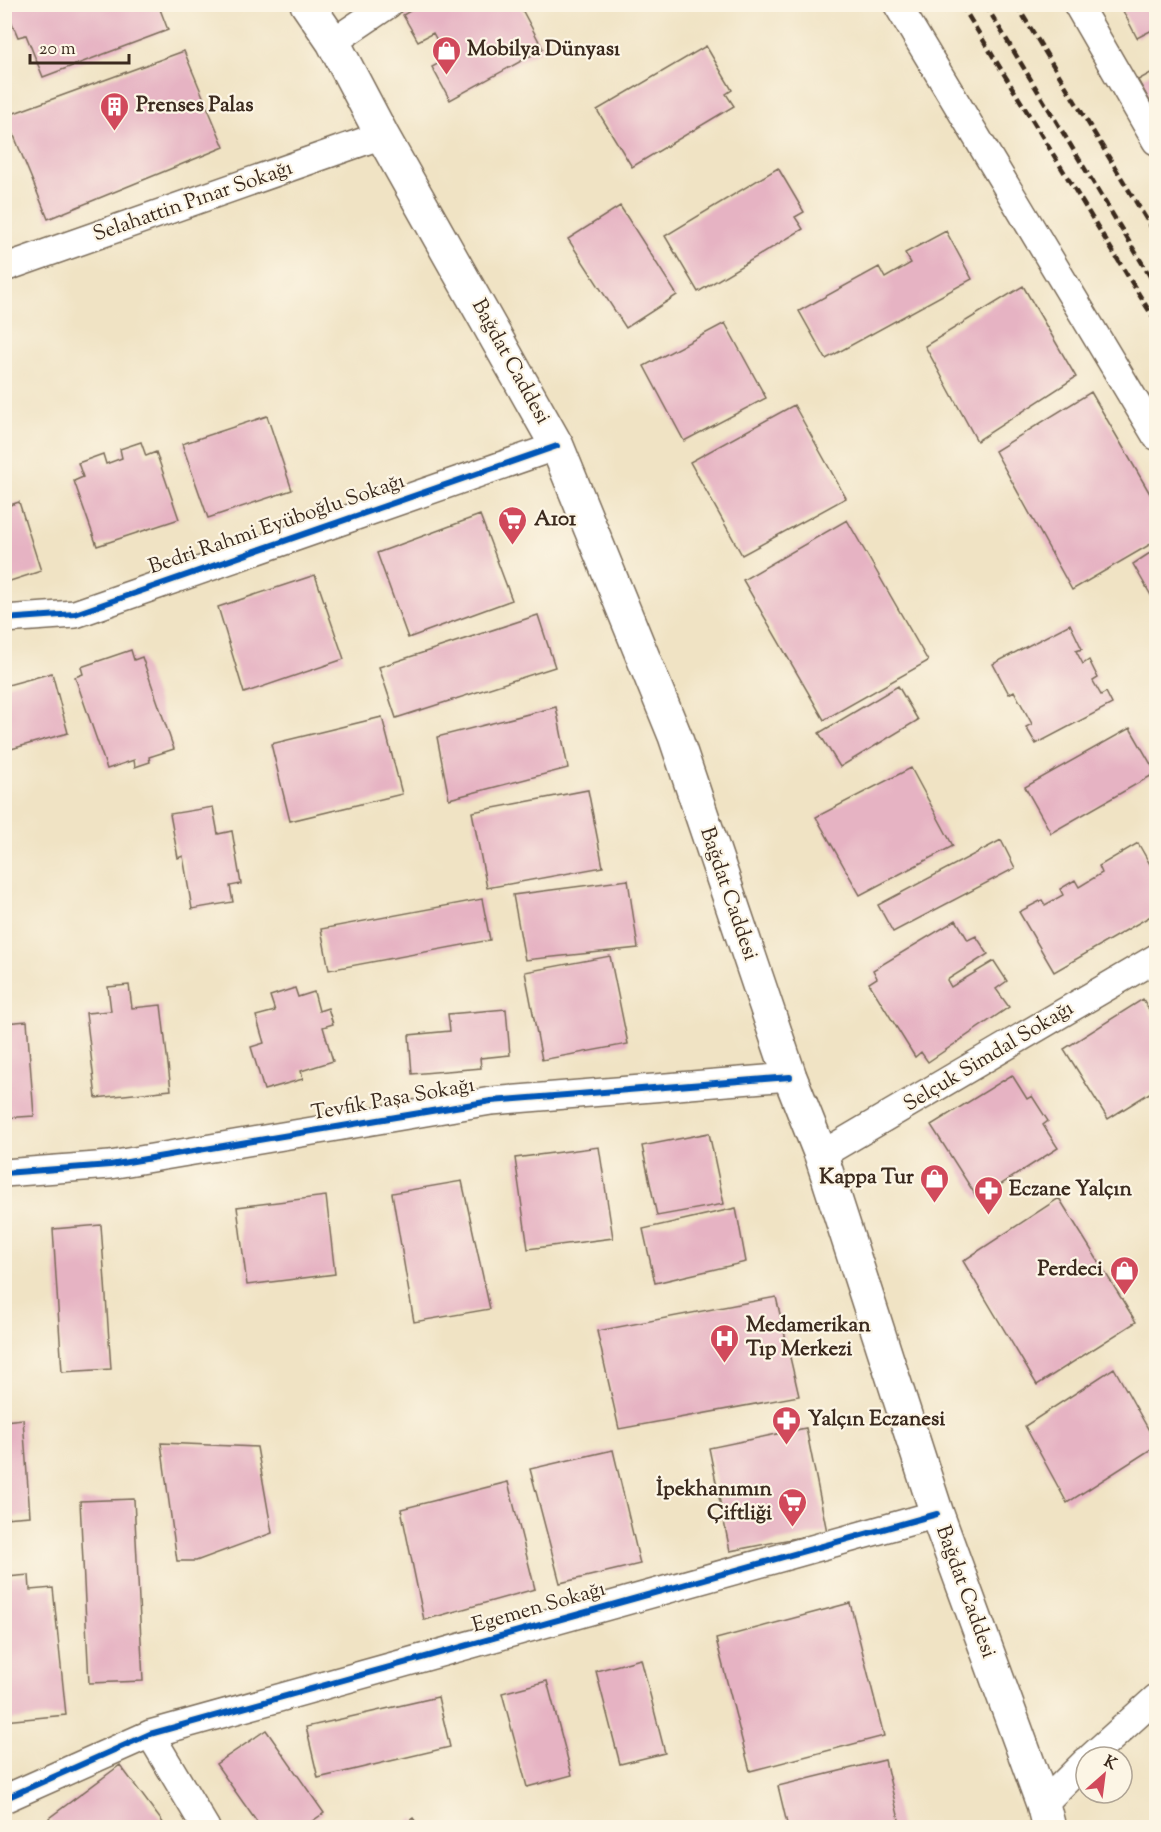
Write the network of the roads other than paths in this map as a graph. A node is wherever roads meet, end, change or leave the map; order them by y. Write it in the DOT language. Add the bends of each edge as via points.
graph roads {
  1 [pos="307,4"];
  2 [pos="389,4"];
  3 [pos="897,4"];
  4 [pos="1077,4"];
  5 [pos="333,42"];
  6 [pos="382,135"];
  7 [pos="1156,141"];
  8 [pos="4,268"];
  9 [pos="1156,436"];
  10 [pos="557,446"];
  11 [pos="4,619"];
  12 [pos="1156,958"];
  13 [pos="790,1077"];
  14 [pos="821,1155"];
  15 [pos="4,1173"];
  16 [pos="937,1514"];
  17 [pos="1156,1698"];
  18 [pos="1156,1719"];
  19 [pos="150,1734"];
  20 [pos="1103,1745"];
  21 [pos="1127,1745"];
  22 [pos="1074,1778"];
  23 [pos="1074,1793"];
  24 [pos="4,1799"];
  25 [pos="1046,1819"];
  26 [pos="206,1827"];
  1 -- 5 [label="main road, Bağdat Caddesi"];
  2 -- 5 [label="street"];
  3 -- 9 [label="street"];
  4 -- 7 [label="street"];
  5 -- 6 [label="main road, Bağdat Caddesi"];
  6 -- 8 [label="street, Selahattin Pınar Sokağı"];
  6 -- 10 [label="main road, Bağdat Caddesi"];
  10 -- 11 [label="street, Bedri Rahmi Eyüboğlu Sokağı" via="75,614"];
  10 -- 13 [label="main road, Bağdat Caddesi" via="675,735"];
  12 -- 14 [label="street, Selçuk Simdal Sokağı"];
  13 -- 14 [label="main road, Bağdat Caddesi"];
  13 -- 15 [label="street, Tevfik Paşa Sokağı" via="491,1101 110,1165"];
  14 -- 16 [label="main road, Bağdat Caddesi"];
  16 -- 19 [label="street, Egemen Sokağı"];
  16 -- 25 [label="main road, Bağdat Caddesi"];
  17 -- 20 [label="street"];
  18 -- 21 [label="street"];
  19 -- 24 [label="street, Egemen Sokağı"];
  19 -- 26 [label="street"];
  22 -- 25 [label="street"];
  23 -- 25 [label="street"];
}
